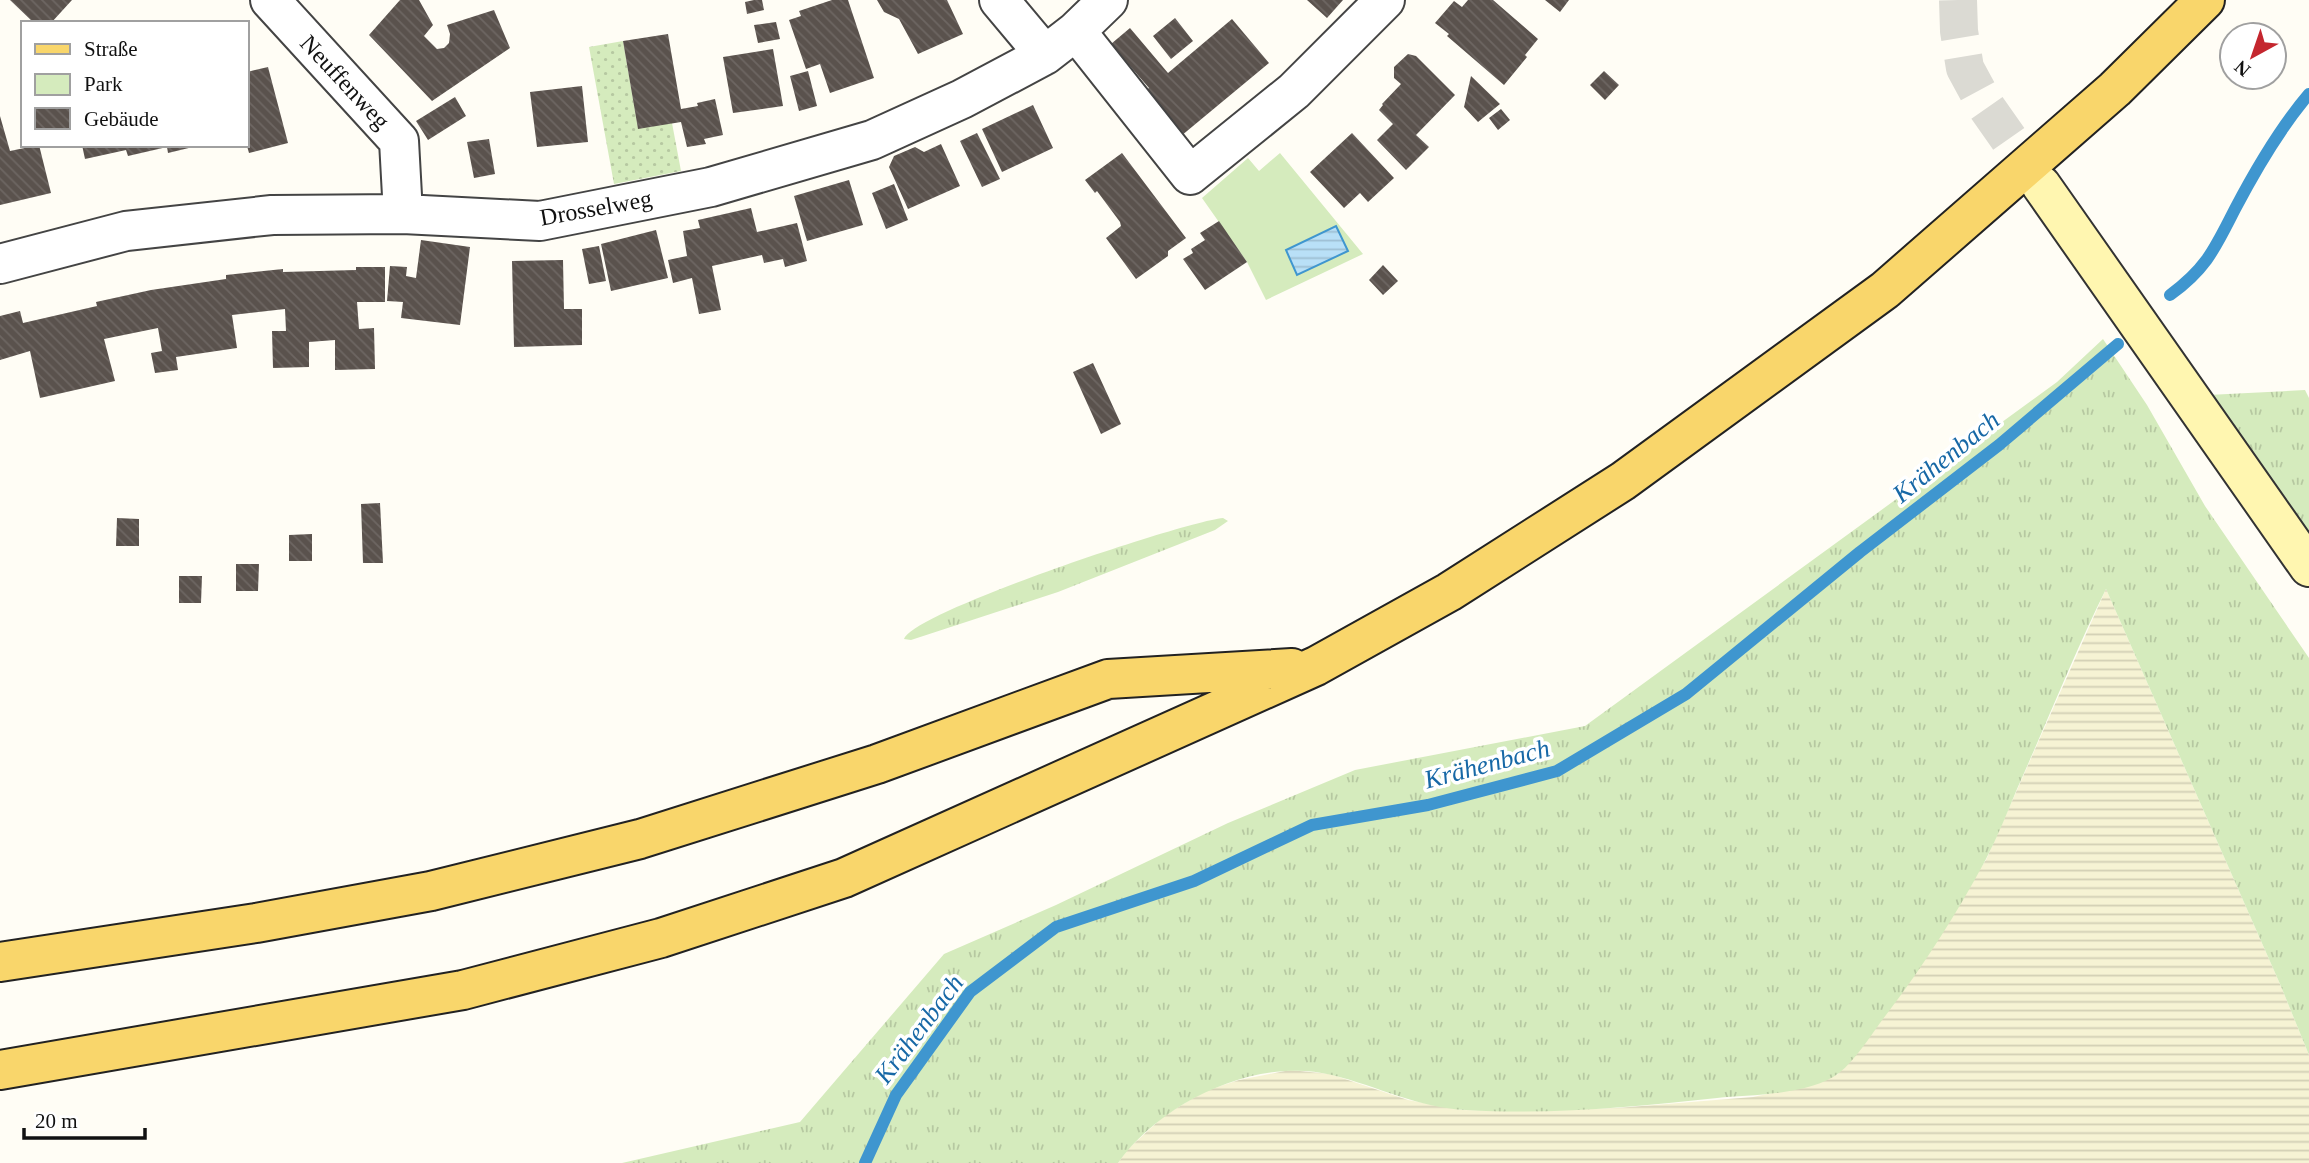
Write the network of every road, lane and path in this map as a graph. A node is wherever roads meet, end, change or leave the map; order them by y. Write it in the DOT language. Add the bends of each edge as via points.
graph roads {
  1 [pos="270,0"];
  2 [pos="999,0"];
  3 [pos="1108,0"];
  4 [pos="1385,0"];
  5 [pos="2170,0"];
  6 [pos="2205,0"];
  7 [pos="1076,31"];
  8 [pos="2161,46"];
  9 [pos="1045,55"];
  10 [pos="2041,185"];
  11 [pos="403,214"];
  12 [pos="0,264"];
  13 [pos="2309,567"];
  14 [pos="1316,666"];
  15 [pos="0,962"];
  16 [pos="134,1047"];
  17 [pos="0,1070"];
  18 [pos="0,1095"];
  1 -- 11 [label="street, Neuffenweg" via="399,141"];
  2 -- 9 [label="street"];
  3 -- 7 [label="street, Drosselweg"];
  4 -- 7 [label="street" via="1294,90 1190,175"];
  5 -- 8 [label="main road"];
  6 -- 8 [label="main road"];
  7 -- 9 [label="street, Drosselweg"];
  8 -- 14 [label="main road" via="1885,290 1790,360 1537,537"];
  9 -- 11 [label="street, Drosselweg" via="872,140 711,187 540,221"];
  10 -- 13 [label="street"];
  11 -- 12 [label="street, Drosselweg" via="272,215 126,231"];
  14 -- 15 [label="main road" via="1108,679 877,764 614,846 431,891"];
  14 -- 16 [label="main road" via="844,878 661,938 463,990"];
  16 -- 17 [label="main road"];
  16 -- 18 [label="main road"];
}
